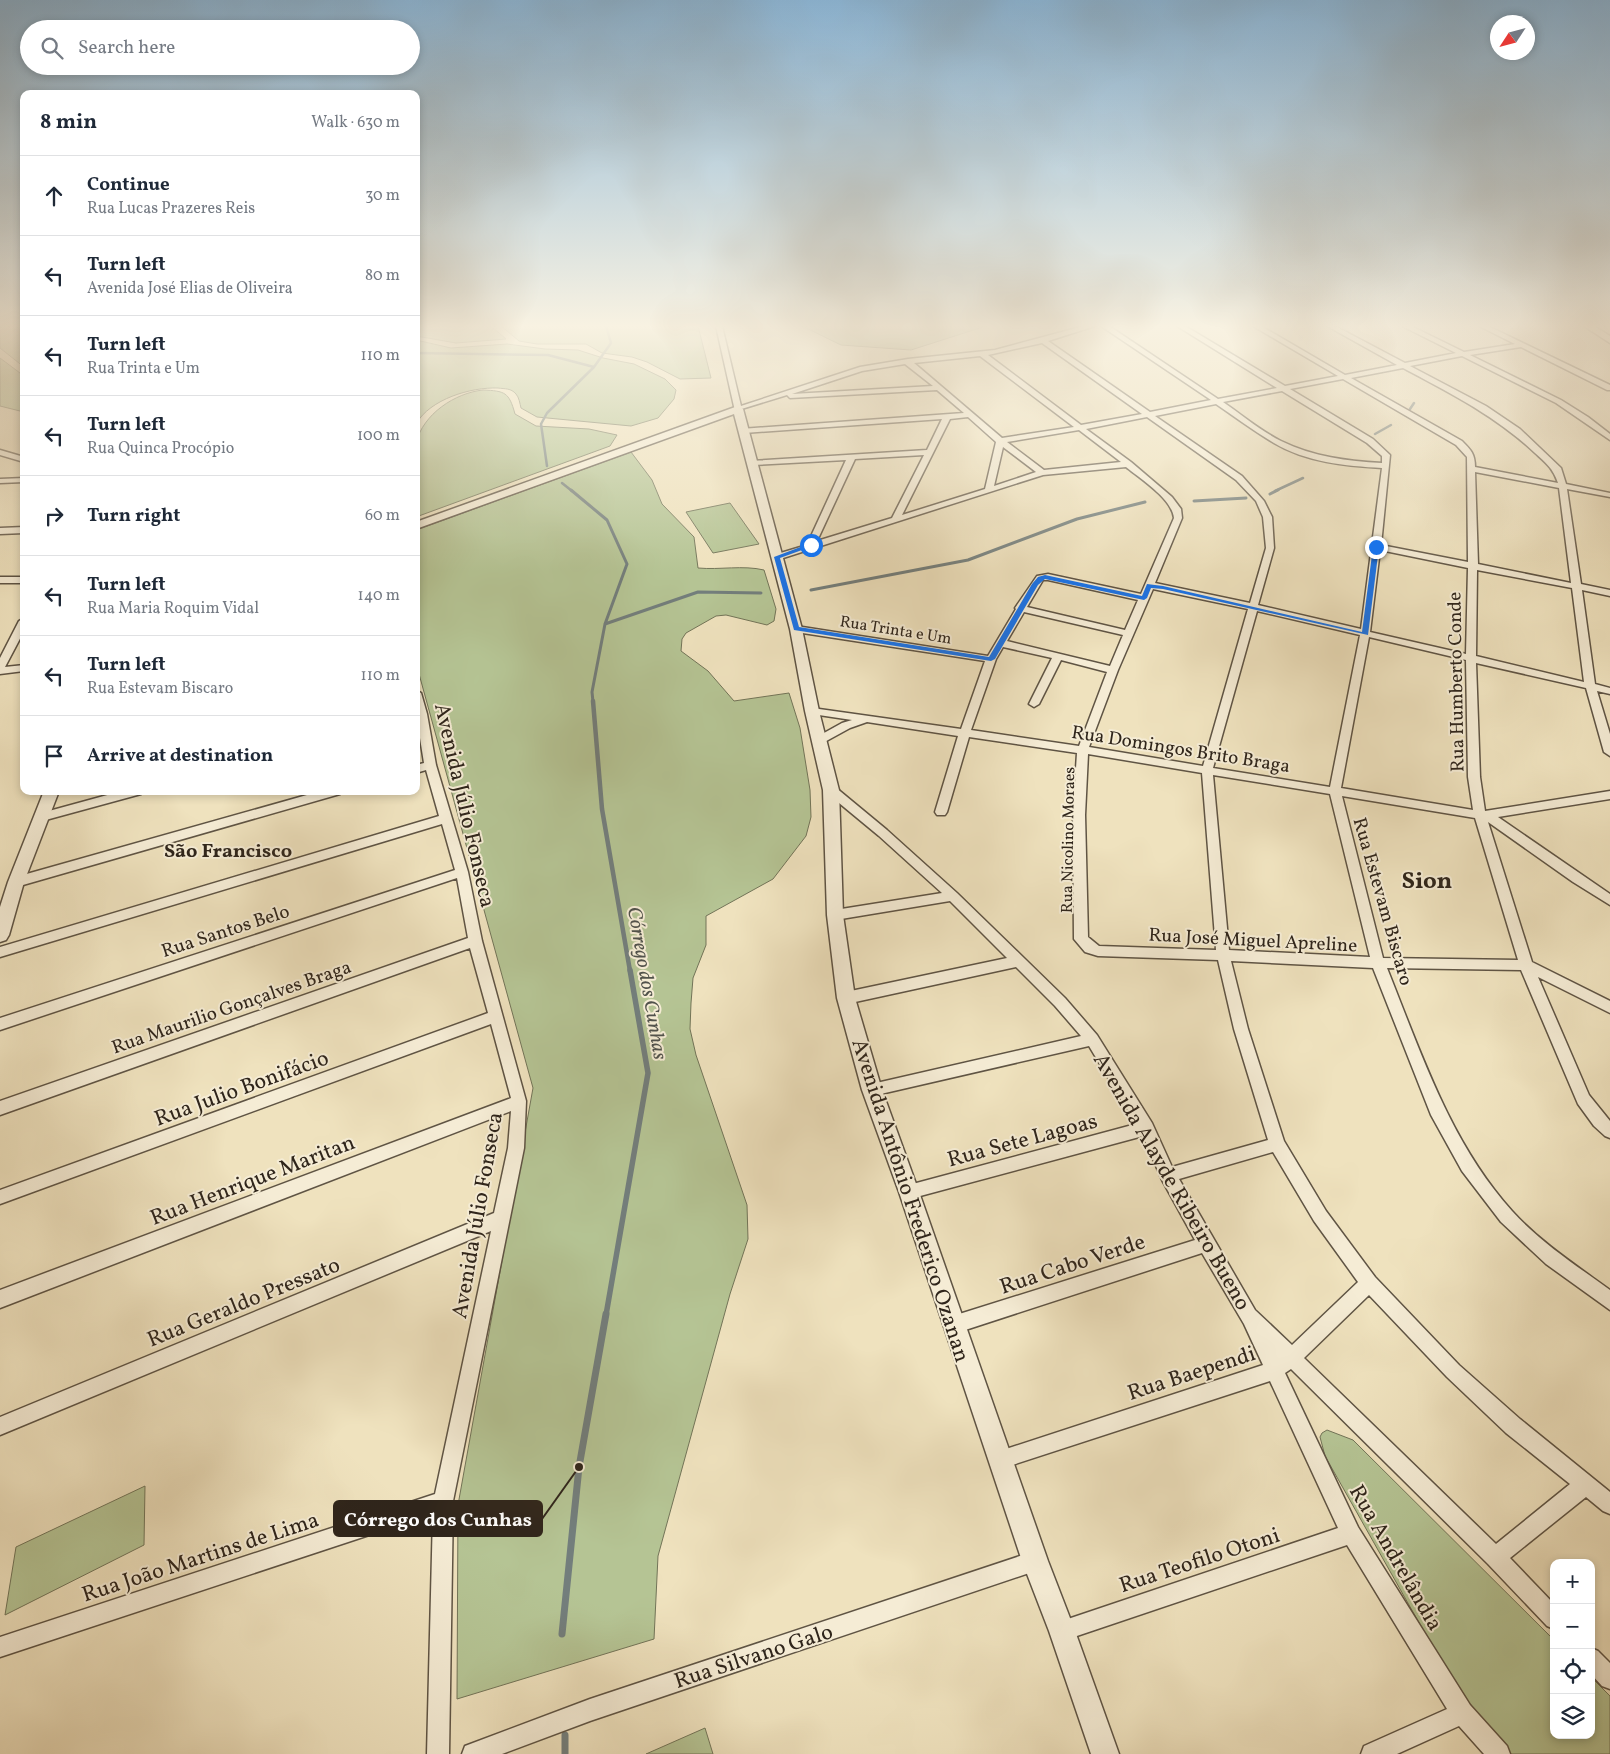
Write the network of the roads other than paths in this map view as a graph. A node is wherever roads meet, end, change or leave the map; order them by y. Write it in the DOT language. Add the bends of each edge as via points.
graph roads {
  1 [pos="745,408"];
  2 [pos="963,408"];
  3 [pos="1053,408"];
  4 [pos="1139,408"];
  5 [pos="1181,408"];
  6 [pos="1227,408"];
  7 [pos="1316,408"];
  8 [pos="1399,408"];
  9 [pos="1483,408"];
  10 [pos="1566,408"];
  11 [pos="738,410"];
  12 [pos="1148,414"];
  13 [pos="971,415"];
  14 [pos="947,417"];
  15 [pos="1610,427"];
  16 [pos="1079,428"];
  17 [pos="1599,428"];
  18 [pos="744,431"];
  19 [pos="1610,438"];
  20 [pos="1000,441"];
  21 [pos="0,452"];
  22 [pos="929,452"];
  23 [pos="852,456"];
  24 [pos="20,459"];
  25 [pos="753,463"];
  26 [pos="1128,464"];
  27 [pos="1386,466"];
  28 [pos="1473,470"];
  29 [pos="1042,473"];
  30 [pos="20,480"];
  31 [pos="0,481"];
  32 [pos="1563,487"];
  33 [pos="989,490"];
  34 [pos="1610,495"];
  35 [pos="895,520"];
  36 [pos="420,525"];
  37 [pos="0,530"];
  38 [pos="20,530"];
  39 [pos="811,545"];
  40 [pos="1376,547"];
  41 [pos="777,557"];
  42 [pos="1473,565"];
  43 [pos="0,580"];
  44 [pos="20,580"];
  45 [pos="1149,585"];
  46 [pos="1577,586"];
  47 [pos="1610,593"];
  48 [pos="1144,598"];
  49 [pos="1252,607"];
  50 [pos="1020,608"];
  51 [pos="20,628"];
  52 [pos="796,629"];
  53 [pos="1129,634"];
  54 [pos="1365,634"];
  55 [pos="14,639"];
  56 [pos="0,640"];
  57 [pos="1001,643"];
  58 [pos="1058,656"];
  59 [pos="1471,657"];
  60 [pos="991,659"];
  61 [pos="20,668"];
  62 [pos="0,669"];
  63 [pos="1113,670"];
  64 [pos="1590,686"];
  65 [pos="1610,691"];
  66 [pos="1034,704"];
  67 [pos="812,711"];
  68 [pos="876,719"];
  69 [pos="420,727"];
  70 [pos="965,732"];
  71 [pos="819,741"];
  72 [pos="1083,750"];
  73 [pos="1610,752"];
  74 [pos="423,767"];
  75 [pos="1206,770"];
  76 [pos="831,790"];
  77 [pos="1335,792"];
  78 [pos="50,795"];
  79 [pos="122,795"];
  80 [pos="322,795"];
  81 [pos="1610,795"];
  82 [pos="941,812"];
  83 [pos="1484,815"];
  84 [pos="42,817"];
  85 [pos="446,818"];
  86 [pos="462,872"];
  87 [pos="16,882"];
  88 [pos="953,896"];
  89 [pos="1610,900"];
  90 [pos="835,915"];
  91 [pos="0,935"];
  92 [pos="475,942"];
  93 [pos="1098,951"];
  94 [pos="0,952"];
  95 [pos="1223,955"];
  96 [pos="1017,961"];
  97 [pos="1378,964"];
  98 [pos="1526,966"];
  99 [pos="846,998"];
  100 [pos="1610,1007"];
  101 [pos="496,1016"];
  102 [pos="0,1024"];
  103 [pos="1092,1039"];
  104 [pos="872,1090"];
  105 [pos="519,1101"];
  106 [pos="0,1108"];
  107 [pos="1147,1128"];
  108 [pos="1610,1131"];
  109 [pos="1277,1144"];
  110 [pos="1168,1175"];
  111 [pos="910,1192"];
  112 [pos="0,1198"];
  113 [pos="502,1218"];
  114 [pos="1206,1244"];
  115 [pos="1369,1282"];
  116 [pos="0,1299"];
  117 [pos="1610,1301"];
  118 [pos="1250,1316"];
  119 [pos="952,1324"];
  120 [pos="1291,1358"];
  121 [pos="1275,1370"];
  122 [pos="0,1426"];
  123 [pos="1000,1460"];
  124 [pos="1585,1485"];
  125 [pos="443,1501"];
  126 [pos="1610,1504"];
  127 [pos="1351,1534"];
  128 [pos="1496,1557"];
  129 [pos="1035,1561"];
  130 [pos="1550,1615"];
  131 [pos="1062,1631"];
  132 [pos="0,1647"];
  133 [pos="1595,1662"];
  134 [pos="1610,1678"];
  135 [pos="1462,1713"];
  136 [pos="438,1754"];
  137 [pos="473,1754"];
  138 [pos="1105,1754"];
  139 [pos="1372,1754"];
  140 [pos="1499,1754"];
  1 -- 11 [label="street"];
  2 -- 13 [label="street"];
  3 -- 16 [label="street, Rua Nicolino Moraes"];
  4 -- 12 [label="street"];
  5 -- 12 [label="street"];
  6 -- 27 [label="street" via="1297,451 1342,463"];
  7 -- 27 [label="street" via="1381,449 1386,455"];
  8 -- 28 [label="street, Rua Humberto Conde" via="1459,443 1471,457"];
  9 -- 32 [label="street" via="1517,431 1558,470"];
  10 -- 17 [label="street"];
  11 -- 18 [label="street"];
  11 -- 36 [label="street"];
  12 -- 16 [label="street"];
  12 -- 49 [label="street" via="1239,478 1255,492 1266,509 1271,526 1270,548"];
  13 -- 14 [label="street"];
  13 -- 20 [label="street"];
  14 -- 18 [label="street"];
  14 -- 22 [label="street"];
  15 -- 17 [label="street"];
  16 -- 20 [label="street"];
  16 -- 26 [label="street, Rua Nicolino Moraes"];
  17 -- 19 [label="street"];
  18 -- 25 [label="street"];
  20 -- 29 [label="street"];
  20 -- 33 [label="street"];
  21 -- 24 [label="street"];
  22 -- 23 [label="street"];
  22 -- 35 [label="street"];
  23 -- 25 [label="street"];
  23 -- 39 [label="street"];
  25 -- 41 [label="street"];
  26 -- 29 [label="street"];
  26 -- 45 [label="street, Rua Nicolino Moraes" via="1177,509 1178,518"];
  27 -- 40 [label="street, Rua Estevam Biscaro"];
  28 -- 32 [label="street"];
  28 -- 42 [label="street, Rua Humberto Conde"];
  29 -- 33 [label="street"];
  30 -- 31 [label="street"];
  32 -- 34 [label="street"];
  32 -- 46 [label="street"];
  33 -- 35 [label="street"];
  35 -- 39 [label="street"];
  37 -- 38 [label="street"];
  39 -- 41 [label="street"];
  40 -- 42 [label="street"];
  40 -- 54 [label="street, Rua Estevam Biscaro"];
  41 -- 52 [label="street"];
  42 -- 46 [label="street"];
  42 -- 59 [label="street, Rua Humberto Conde"];
  43 -- 44 [label="street"];
  45 -- 48 [label="street, Rua Nicolino Moraes"];
  45 -- 49 [label="street"];
  46 -- 47 [label="street"];
  46 -- 64 [label="street"];
  48 -- 50 [label="street" via="1048,577 1040,578"];
  48 -- 53 [label="street, Rua Nicolino Moraes"];
  49 -- 54 [label="street"];
  49 -- 75 [label="street"];
  50 -- 53 [label="street"];
  50 -- 57 [label="street"];
  51 -- 55 [label="street"];
  52 -- 60 [label="street, Rua Trinta e Um"];
  52 -- 67 [label="street, Avenida Antônio Frederico Ozanan"];
  53 -- 63 [label="street, Rua Nicolino Moraes"];
  54 -- 59 [label="street"];
  54 -- 77 [label="street, Rua Estevam Biscaro"];
  55 -- 56 [label="street"];
  55 -- 62 [label="street"];
  57 -- 58 [label="street"];
  57 -- 60 [label="street"];
  58 -- 63 [label="street"];
  58 -- 66 [label="street"];
  59 -- 64 [label="street"];
  59 -- 83 [label="street, Rua Humberto Conde" via="1474,777"];
  60 -- 70 [label="street"];
  61 -- 62 [label="street"];
  63 -- 72 [label="street, Rua Nicolino Moraes"];
  64 -- 65 [label="street"];
  64 -- 73 [label="street"];
  67 -- 68 [label="street, Rua Domingos Brito Braga"];
  67 -- 71 [label="street, Avenida Antônio Frederico Ozanan"];
  68 -- 70 [label="street, Rua Domingos Brito Braga"];
  68 -- 71 [label="street, Rua Domingos Brito Braga" via="846,725"];
  69 -- 74 [label="street, Avenida Júlio Fonseca"];
  70 -- 72 [label="street, Rua Domingos Brito Braga"];
  70 -- 82 [label="street"];
  71 -- 76 [label="street, Avenida Antônio Frederico Ozanan"];
  72 -- 75 [label="street, Rua Domingos Brito Braga"];
  72 -- 93 [label="street, Rua Nicolino Moraes" via="1079,815 1081,939"];
  74 -- 85 [label="street, Avenida Júlio Fonseca"];
  75 -- 77 [label="street, Rua Domingos Brito Braga"];
  75 -- 95 [label="street"];
  76 -- 88 [label="street, Avenida Alayde Ribeiro Bueno"];
  76 -- 90 [label="street, Avenida Antônio Frederico Ozanan"];
  77 -- 83 [label="street, Rua Domingos Brito Braga"];
  77 -- 97 [label="street, Rua Estevam Biscaro"];
  78 -- 84 [label="street"];
  79 -- 84 [label="street"];
  80 -- 87 [label="street"];
  81 -- 83 [label="street"];
  83 -- 89 [label="street"];
  83 -- 98 [label="street, Rua Humberto Conde"];
  84 -- 87 [label="street"];
  85 -- 86 [label="street, Avenida Júlio Fonseca"];
  85 -- 94 [label="street"];
  86 -- 92 [label="street, Avenida Júlio Fonseca"];
  86 -- 102 [label="street, Rua Santos Belo"];
  87 -- 91 [label="street"];
  88 -- 90 [label="street"];
  88 -- 96 [label="street, Avenida Alayde Ribeiro Bueno"];
  90 -- 99 [label="street, Avenida Antônio Frederico Ozanan"];
  92 -- 101 [label="street, Avenida Júlio Fonseca"];
  92 -- 106 [label="street, Rua Maurilio Gonçalves Braga"];
  93 -- 95 [label="street, Rua José Miguel Apreline"];
  95 -- 97 [label="street, Rua José Miguel Apreline"];
  95 -- 109 [label="street" via="1241,1029"];
  96 -- 99 [label="street"];
  96 -- 103 [label="street, Avenida Alayde Ribeiro Bueno" via="1060,1002"];
  97 -- 98 [label="street, Rua José Miguel Apreline"];
  97 -- 117 [label="street, Rua Estevam Biscaro" via="1439,1115 1468,1166 1507,1217 1552,1258"];
  98 -- 100 [label="street"];
  98 -- 108 [label="street, Rua Humberto Conde" via="1583,1098"];
  99 -- 104 [label="street, Avenida Antônio Frederico Ozanan"];
  101 -- 105 [label="street, Avenida Júlio Fonseca"];
  101 -- 112 [label="street, Rua Julio Bonifácio"];
  103 -- 104 [label="street"];
  103 -- 107 [label="street, Avenida Alayde Ribeiro Bueno"];
  104 -- 111 [label="street, Avenida Antônio Frederico Ozanan"];
  105 -- 113 [label="street, Avenida Júlio Fonseca" via="516,1148"];
  105 -- 116 [label="street, Rua Henrique Maritan"];
  107 -- 110 [label="street, Avenida Alayde Ribeiro Bueno"];
  107 -- 111 [label="street, Rua Sete Lagoas"];
  109 -- 110 [label="street"];
  109 -- 115 [label="street" via="1320,1216"];
  110 -- 114 [label="street, Avenida Alayde Ribeiro Bueno"];
  111 -- 119 [label="street, Avenida Antônio Frederico Ozanan"];
  113 -- 122 [label="street, Rua Geraldo Pressato"];
  113 -- 125 [label="street, Avenida Júlio Fonseca"];
  114 -- 118 [label="street, Avenida Alayde Ribeiro Bueno"];
  114 -- 119 [label="street, Rua Cabo Verde"];
  115 -- 120 [label="street, Rua Baependi"];
  115 -- 124 [label="street" via="1453,1371"];
  118 -- 120 [label="street, Avenida Alayde Ribeiro Bueno"];
  118 -- 121 [label="street, Rua Andrelândia"];
  119 -- 123 [label="street, Avenida Antônio Frederico Ozanan"];
  120 -- 121 [label="street, Rua Baependi"];
  120 -- 128 [label="street, Avenida Alayde Ribeiro Bueno"];
  121 -- 123 [label="street, Rua Baependi"];
  121 -- 127 [label="street, Rua Andrelândia"];
  123 -- 129 [label="street, Avenida Antônio Frederico Ozanan"];
  124 -- 126 [label="street"];
  124 -- 128 [label="street"];
  125 -- 132 [label="street, Rua João Martins de Lima"];
  125 -- 136 [label="street, Avenida Júlio Fonseca"];
  127 -- 131 [label="street, Rua Teofilo Otoni"];
  127 -- 135 [label="street, Rua Andrelândia"];
  128 -- 130 [label="street, Avenida Alayde Ribeiro Bueno"];
  129 -- 131 [label="street, Avenida Antônio Frederico Ozanan"];
  129 -- 137 [label="street, Rua Silvano Galo" via="590,1710"];
  131 -- 138 [label="street, Avenida Antônio Frederico Ozanan"];
  133 -- 134 [label="street"];
  135 -- 139 [label="street"];
  135 -- 140 [label="street, Rua Andrelândia"];
}
